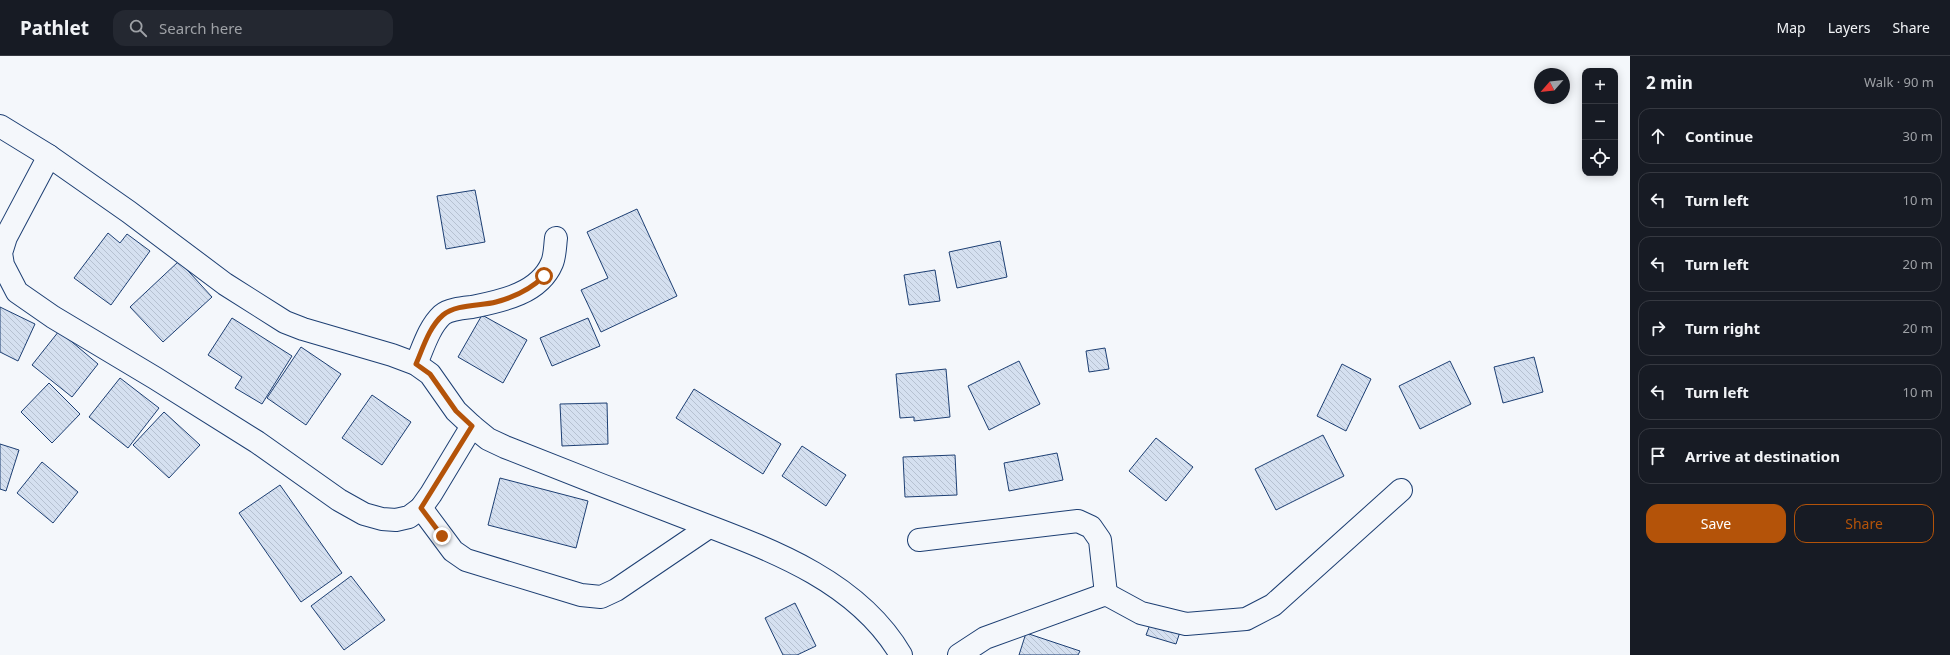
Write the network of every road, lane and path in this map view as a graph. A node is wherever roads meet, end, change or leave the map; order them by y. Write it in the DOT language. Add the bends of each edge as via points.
graph roads {
  1 [pos="0,126"];
  2 [pos="49,156"];
  3 [pos="556,238"];
  4 [pos="416,364"];
  5 [pos="472,426"];
  6 [pos="1401,490"];
  7 [pos="421,508"];
  8 [pos="708,527"];
  9 [pos="919,540"];
  10 [pos="1106,594"];
  11 [pos="901,655"];
  12 [pos="959,655"];
  1 -- 2 [label="street"];
  2 -- 4 [label="street" via="225,284 285,322"];
  2 -- 7 [label="street" via="6,237 1,253 3,265 17,292 42,310 257,442 339,500 364,514 396,520 409,518"];
  3 -- 4 [label="street" via="552,262 534,286 496,302 444,314 428,336"];
  4 -- 5 [label="street" via="430,374 456,411"];
  5 -- 7 [label="street"];
  5 -- 8 [label="street" via="505,447"];
  6 -- 10 [label="street" via="1273,605 1246,619 1186,624 1141,613"];
  7 -- 8 [label="street" via="452,551 466,560 582,595 601,597 616,590"];
  8 -- 11 [label="street" via="761,548 843,591 881,626"];
  9 -- 10 [label="street" via="1078,522 1091,527 1100,540"];
  10 -- 12 [label="street" via="985,638"];
}
